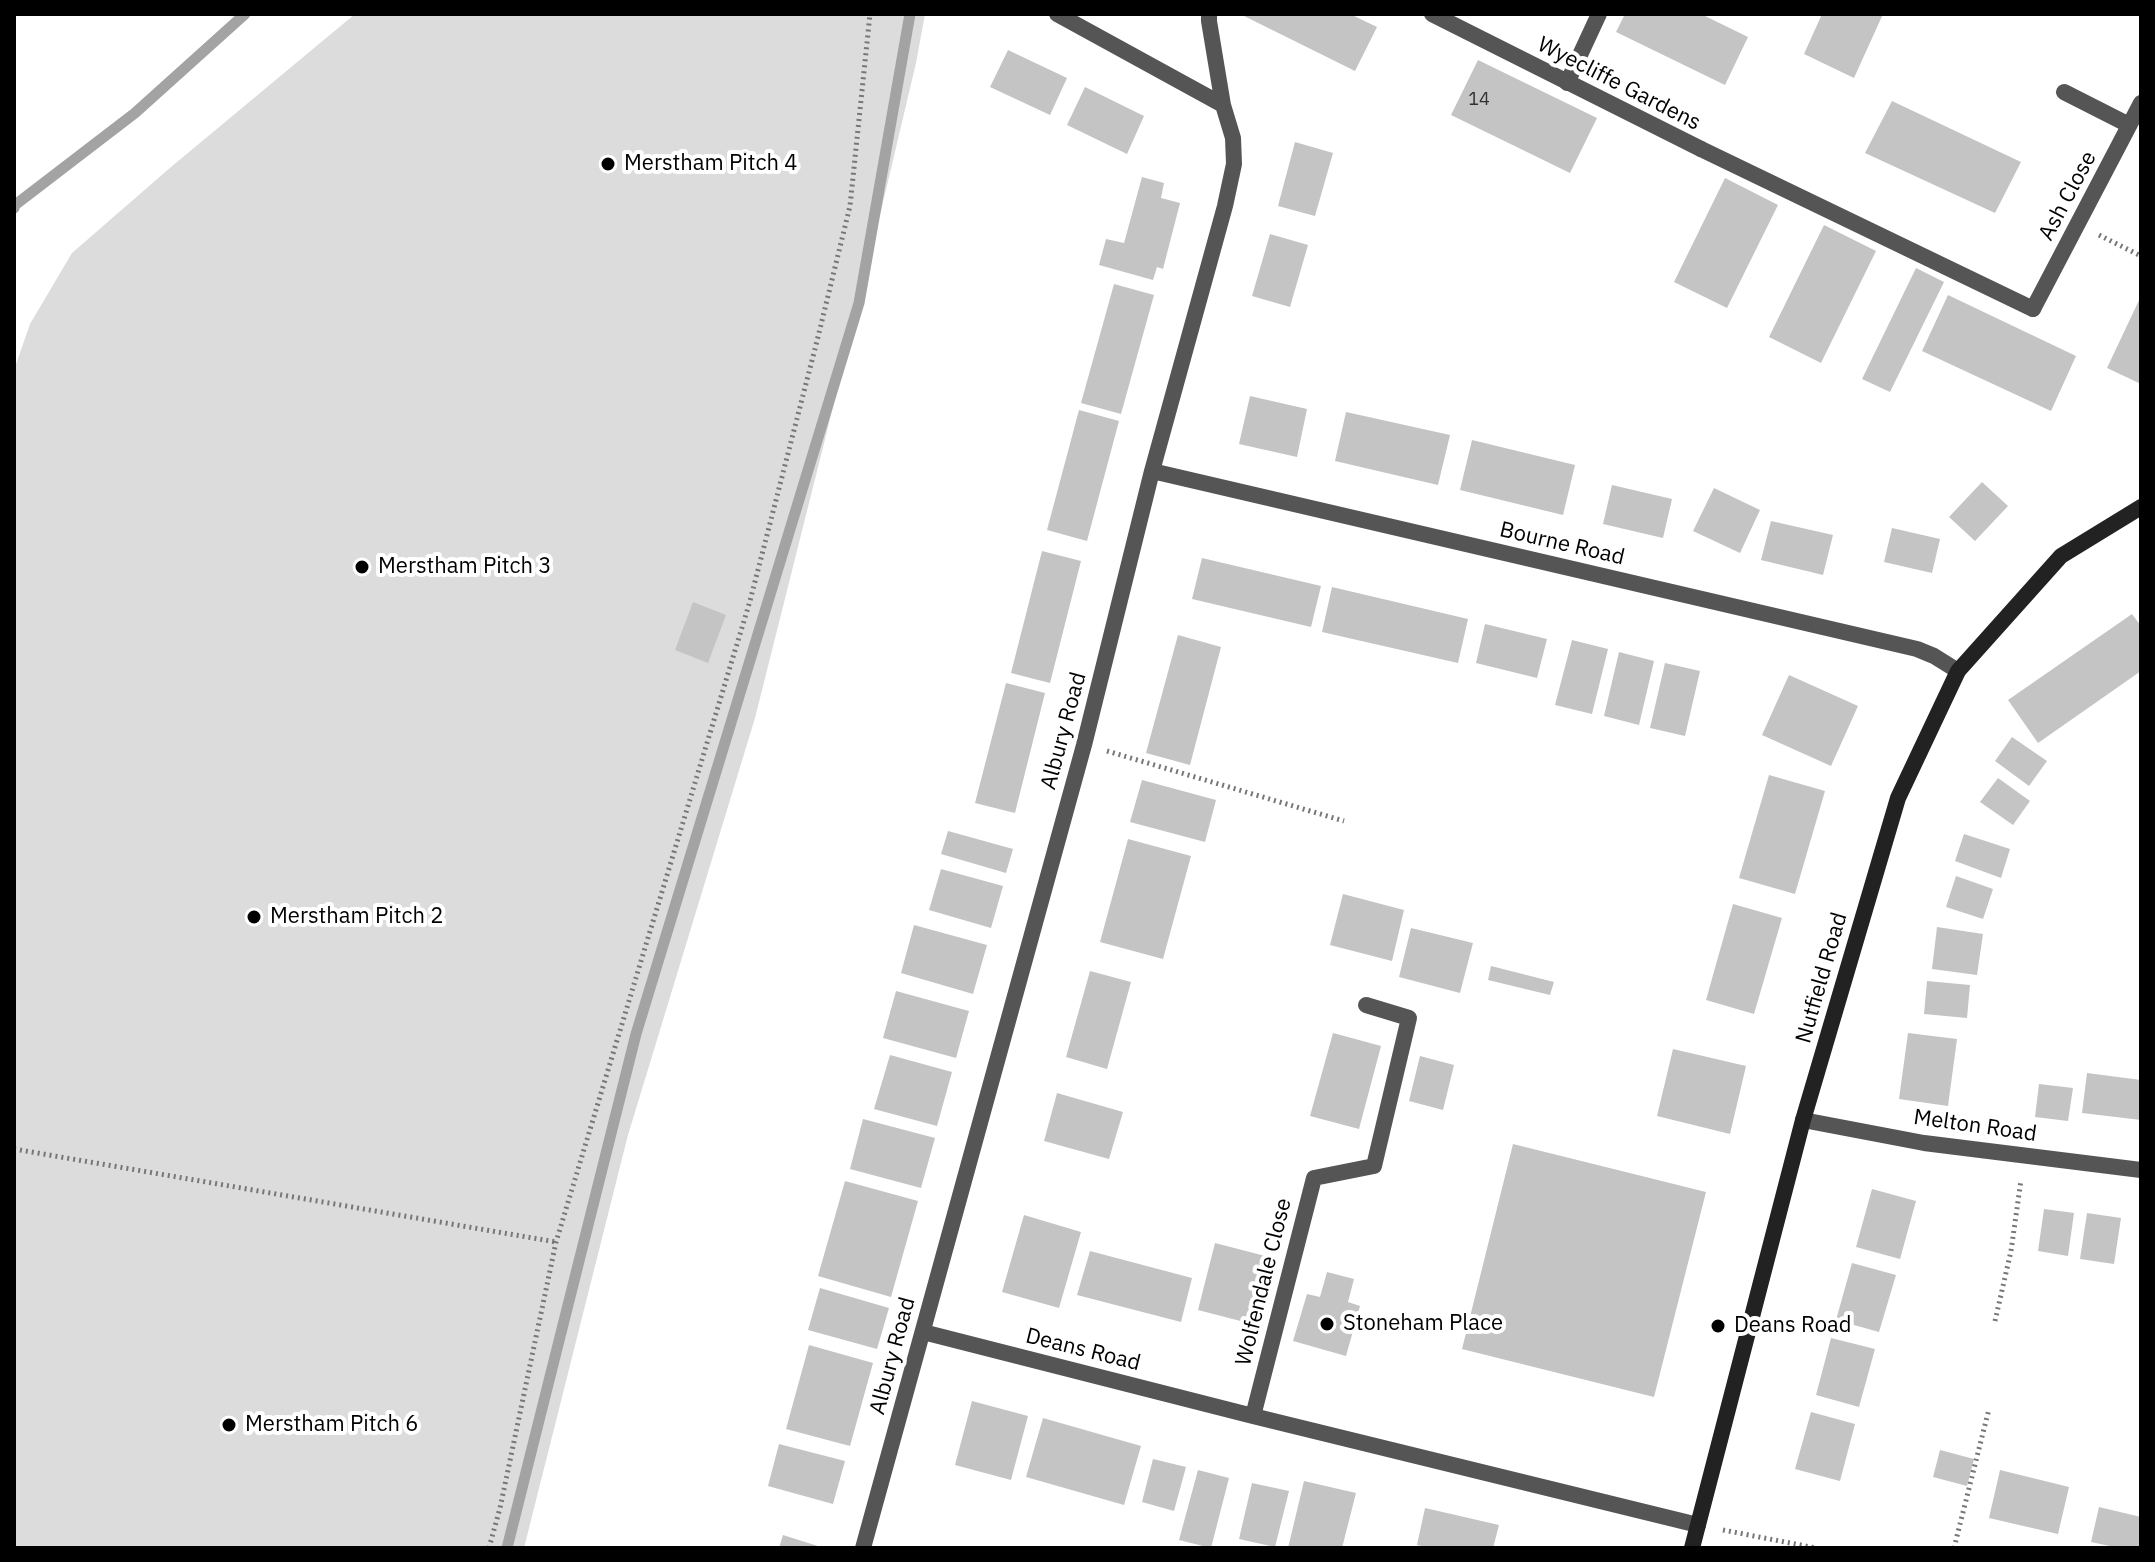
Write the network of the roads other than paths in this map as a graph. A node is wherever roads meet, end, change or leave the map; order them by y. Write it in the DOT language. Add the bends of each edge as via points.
graph roads {
  1 [pos="1057,14"];
  2 [pos="1209,14"];
  3 [pos="1432,14"];
  4 [pos="1599,14"];
  5 [pos="1567,83"];
  6 [pos="2064,92"];
  7 [pos="2141,103"];
  8 [pos="1223,105"];
  9 [pos="2129,125"];
  10 [pos="2033,309"];
  11 [pos="1152,471"];
  12 [pos="2141,507"];
  13 [pos="1958,671"];
  14 [pos="1366,1005"];
  15 [pos="1803,1120"];
  16 [pos="2141,1170"];
  17 [pos="923,1332"];
  18 [pos="1253,1416"];
  19 [pos="1698,1525"];
  20 [pos="863,1548"];
  21 [pos="1692,1548"];
  1 -- 8 [label="street"];
  2 -- 8 [label="street, Albury Road"];
  3 -- 5 [label="street, Wyecliffe Gardens"];
  4 -- 5 [label="street"];
  5 -- 10 [label="street, Wyecliffe Gardens"];
  6 -- 9 [label="street"];
  7 -- 9 [label="street, Ash Close"];
  8 -- 11 [label="street, Albury Road" via="1233,138 1233,171"];
  9 -- 10 [label="street, Ash Close"];
  11 -- 13 [label="street, Bourne Road" via="1917,649"];
  11 -- 17 [label="street, Albury Road" via="1084,745"];
  12 -- 13 [label="street, Nutfield Road" via="2061,556"];
  13 -- 15 [label="street, Nutfield Road" via="1898,798"];
  14 -- 18 [label="street, Wolfendale Close" via="1409,1018 1374,1166 1314,1178"];
  15 -- 16 [label="street, Melton Road" via="1924,1143"];
  15 -- 19 [label="street, Nutfield Road"];
  17 -- 18 [label="street, Deans Road"];
  17 -- 20 [label="street, Albury Road"];
  18 -- 19 [label="street, Deans Road"];
  19 -- 21 [label="street, Nutfield Road"];
}
